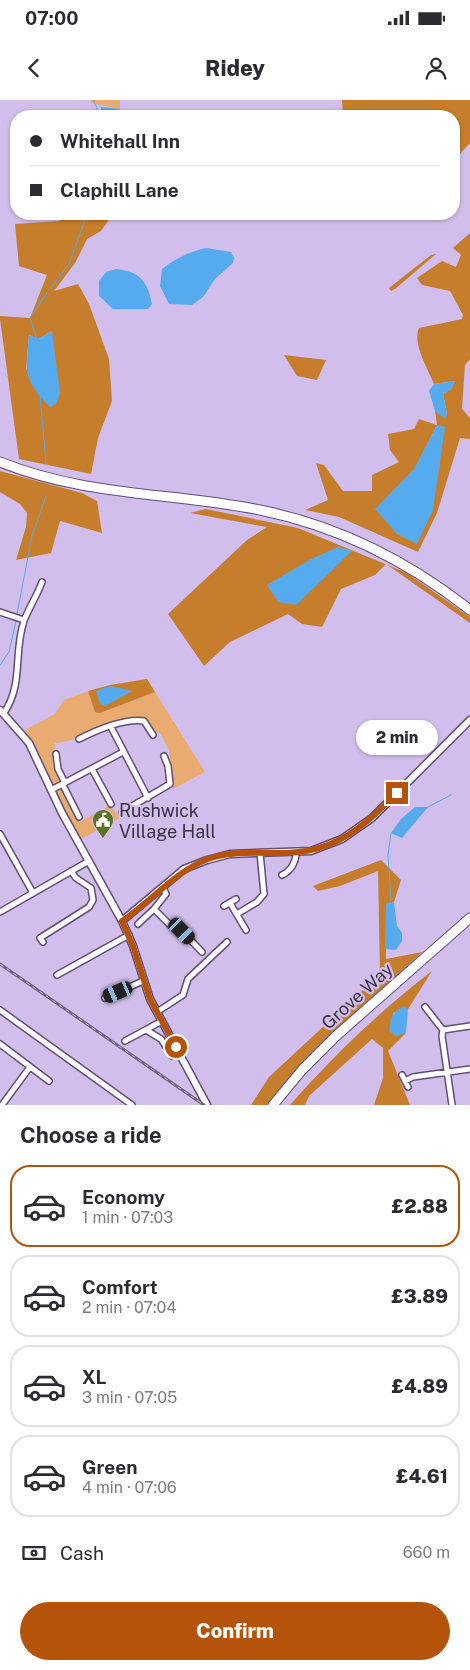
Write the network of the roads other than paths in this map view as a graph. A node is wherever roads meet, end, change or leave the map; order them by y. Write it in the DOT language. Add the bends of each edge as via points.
graph roads {
  1 [pos="0,462"];
  2 [pos="42,582"];
  3 [pos="470,610"];
  4 [pos="0,612"];
  5 [pos="24,620"];
  6 [pos="2,712"];
  7 [pos="470,720"];
  8 [pos="111,727"];
  9 [pos="153,735"];
  10 [pos="79,739"];
  11 [pos="123,752"];
  12 [pos="56,754"];
  13 [pos="164,756"];
  14 [pos="92,769"];
  15 [pos="64,784"];
  16 [pos="51,790"];
  17 [pos="148,798"];
  18 [pos="111,804"];
  19 [pos="122,812"];
  20 [pos="79,817"];
  21 [pos="0,834"];
  22 [pos="260,853"];
  23 [pos="296,853"];
  24 [pos="89,861"];
  25 [pos="71,871"];
  26 [pos="282,875"];
  27 [pos="163,887"];
  28 [pos="33,893"];
  29 [pos="236,899"];
  30 [pos="154,910"];
  31 [pos="0,912"];
  32 [pos="237,914"];
  33 [pos="470,918"];
  34 [pos="122,921"];
  35 [pos="138,924"];
  36 [pos="246,930"];
  37 [pos="129,935"];
  38 [pos="43,942"];
  39 [pos="228,942"];
  40 [pos="202,952"];
  41 [pos="57,975"];
  42 [pos="143,981"];
  43 [pos="105,998"];
  44 [pos="0,1010"];
  45 [pos="157,1012"];
  46 [pos="422,1016"];
  47 [pos="162,1021"];
  48 [pos="470,1026"];
  49 [pos="146,1030"];
  50 [pos="443,1030"];
  51 [pos="125,1041"];
  52 [pos="0,1044"];
  53 [pos="172,1056"];
  54 [pos="30,1067"];
  55 [pos="470,1069"];
  56 [pos="447,1072"];
  57 [pos="402,1075"];
  58 [pos="49,1081"];
  59 [pos="2,1105"];
  60 [pos="132,1105"];
  61 [pos="206,1105"];
  62 [pos="273,1105"];
  63 [pos="452,1105"];
  1 -- 3 [label="highway" via="83,488 261,510 321,526 362,542 412,568"];
  2 -- 5 [label="street"];
  4 -- 5 [label="street"];
  5 -- 6 [label="street" via="16,688 11,702"];
  6 -- 16 [label="street" via="29,743"];
  7 -- 23 [label="street" via="355,832 326,847"];
  8 -- 9 [label="street" via="144,721"];
  8 -- 10 [label="street"];
  8 -- 11 [label="street"];
  11 -- 14 [label="street"];
  11 -- 17 [label="street"];
  12 -- 15 [label="street"];
  13 -- 17 [label="street" via="170,784"];
  14 -- 15 [label="street"];
  14 -- 18 [label="street"];
  15 -- 16 [label="street"];
  15 -- 20 [label="street"];
  16 -- 24 [label="street"];
  17 -- 19 [label="street"];
  21 -- 28 [label="street"];
  22 -- 23 [label="street"];
  22 -- 27 [label="street" via="230,854 207,860 184,869"];
  22 -- 32 [label="street" via="264,894"];
  23 -- 26 [label="street" via="290,870"];
  24 -- 25 [label="street"];
  24 -- 34 [label="street"];
  25 -- 28 [label="street"];
  25 -- 38 [label="street" via="91,888 93,900 89,907 40,938"];
  27 -- 30 [label="street" via="166,894"];
  27 -- 34 [label="street"];
  28 -- 31 [label="street"];
  29 -- 32 [label="street" via="227,905"];
  30 -- 35 [label="street"];
  30 -- 40 [label="street" via="171,926 182,931"];
  32 -- 36 [label="street"];
  33 -- 62 [label="highway, Grove Way" via="336,1036"];
  34 -- 37 [label="street"];
  37 -- 41 [label="street"];
  37 -- 42 [label="street"];
  39 -- 45 [label="street" via="188,979 183,995"];
  42 -- 43 [label="street"];
  42 -- 45 [label="street"];
  44 -- 60 [label="street"];
  45 -- 47 [label="street"];
  46 -- 50 [label="street" via="427,1009"];
  47 -- 49 [label="street"];
  47 -- 61 [label="street"];
  48 -- 50 [label="street"];
  49 -- 51 [label="street"];
  49 -- 53 [label="street" via="161,1039"];
  50 -- 56 [label="street"];
  52 -- 54 [label="street"];
  54 -- 58 [label="street"];
  54 -- 59 [label="street"];
  55 -- 56 [label="street"];
  56 -- 57 [label="street" via="413,1078 406,1084"];
  56 -- 63 [label="street"];
}
